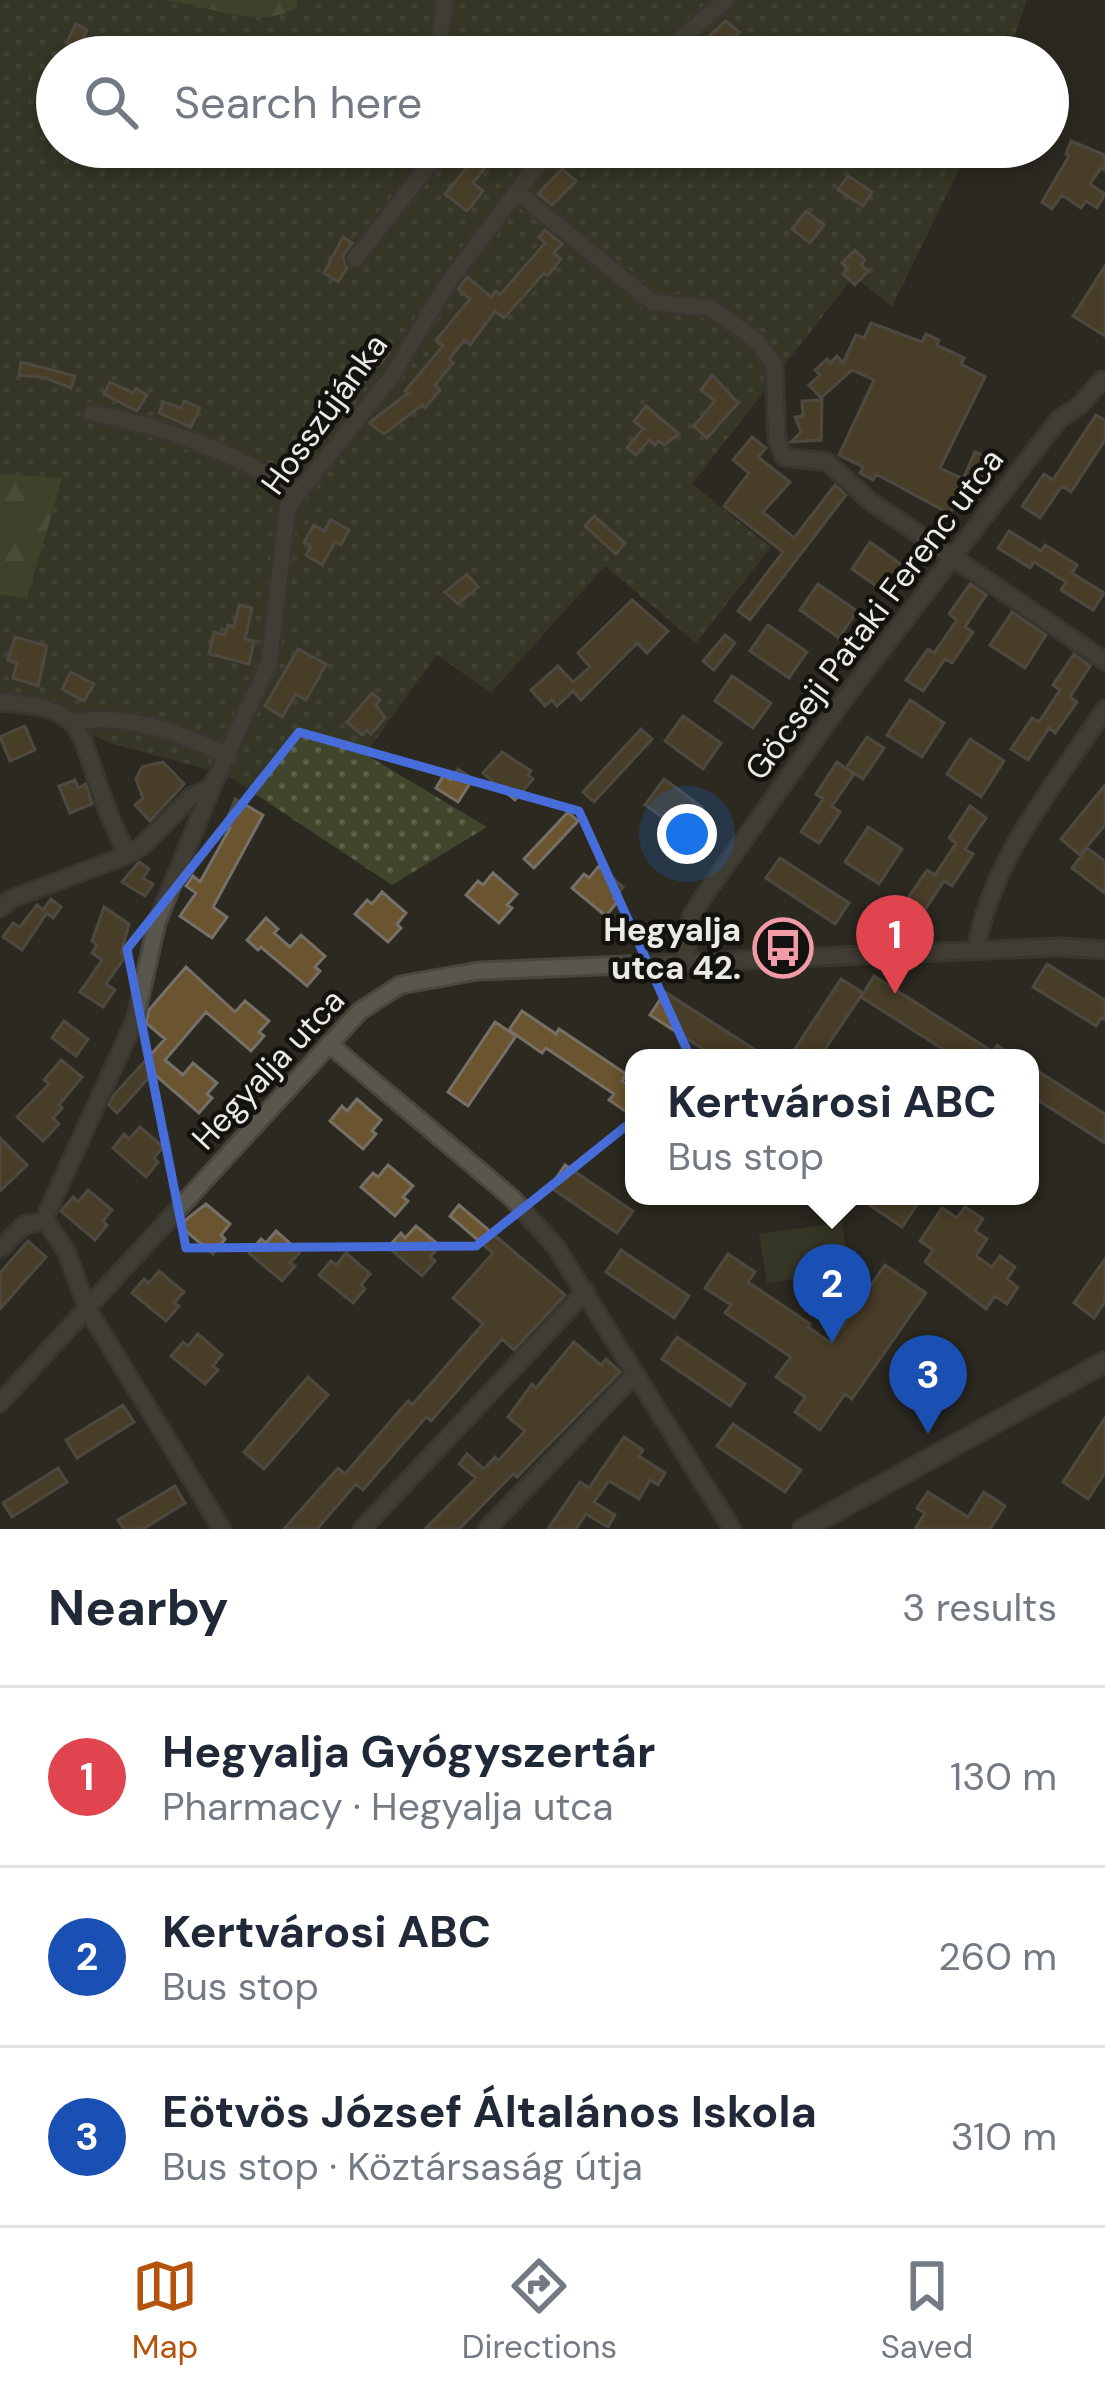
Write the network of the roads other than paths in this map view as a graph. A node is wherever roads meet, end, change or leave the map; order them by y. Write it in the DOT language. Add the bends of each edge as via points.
graph roads {
  1 [pos="445,0"];
  2 [pos="726,0"];
  3 [pos="441,36"];
  4 [pos="684,36"];
  5 [pos="426,168"];
  6 [pos="534,169"];
  7 [pos="518,193"];
  8 [pos="355,259"];
  9 [pos="1103,381"];
  10 [pos="92,413"];
  11 [pos="297,491"];
  12 [pos="953,554"];
  13 [pos="1105,661"];
  14 [pos="0,702"];
  15 [pos="1105,709"];
  16 [pos="73,722"];
  17 [pos="229,755"];
  18 [pos="212,787"];
  19 [pos="128,855"];
  20 [pos="0,908"];
  21 [pos="1105,950"];
  22 [pos="976,951"];
  23 [pos="686,961"];
  24 [pos="329,1044"];
  25 [pos="46,1221"];
  26 [pos="0,1249"];
  27 [pos="586,1291"];
  28 [pos="88,1310"];
  29 [pos="1105,1362"];
  30 [pos="635,1374"];
  31 [pos="0,1402"];
  32 [pos="221,1529"];
  33 [pos="362,1529"];
  34 [pos="487,1529"];
  35 [pos="732,1529"];
  36 [pos="803,1529"];
  1 -- 3 [label="street"];
  2 -- 4 [label="street"];
  5 -- 8 [label="street"];
  6 -- 7 [label="street, Hosszújánka"];
  7 -- 11 [label="street, Hosszújánka" via="438,297 392,376"];
  7 -- 12 [label="street" via="652,302 710,308 757,341 774,365 782,454 827,462 870,501"];
  9 -- 12 [label="street, Göcseji Pataki Ferenc utca" via="1059,419"];
  10 -- 11 [label="street" via="191,438"];
  11 -- 17 [label="street, Hosszújánka" via="284,522 269,663"];
  12 -- 13 [label="street"];
  12 -- 23 [label="street, Göcseji Pataki Ferenc utca" via="701,899"];
  14 -- 16 [label="street" via="34,705"];
  15 -- 22 [label="street" via="999,874"];
  16 -- 17 [label="street" via="131,723"];
  16 -- 19 [label="street"];
  17 -- 18 [label="street, Hosszújánka"];
  18 -- 19 [label="street, Hosszújánka"];
  18 -- 25 [label="street" via="158,922 135,1020"];
  19 -- 20 [label="street"];
  21 -- 22 [label="street, Hegyalja utca"];
  22 -- 23 [label="street, Hegyalja utca"];
  23 -- 24 [label="street, Hegyalja utca" via="421,979 369,1003"];
  24 -- 27 [label="street" via="512,1198"];
  24 -- 28 [label="street, Hegyalja utca"];
  25 -- 26 [label="street" via="24,1225"];
  25 -- 28 [label="street" via="67,1251"];
  27 -- 30 [label="street"];
  27 -- 33 [label="street"];
  28 -- 31 [label="street, Hegyalja utca"];
  28 -- 32 [label="street"];
  29 -- 36 [label="street"];
  30 -- 34 [label="street"];
  30 -- 35 [label="street"];
}
